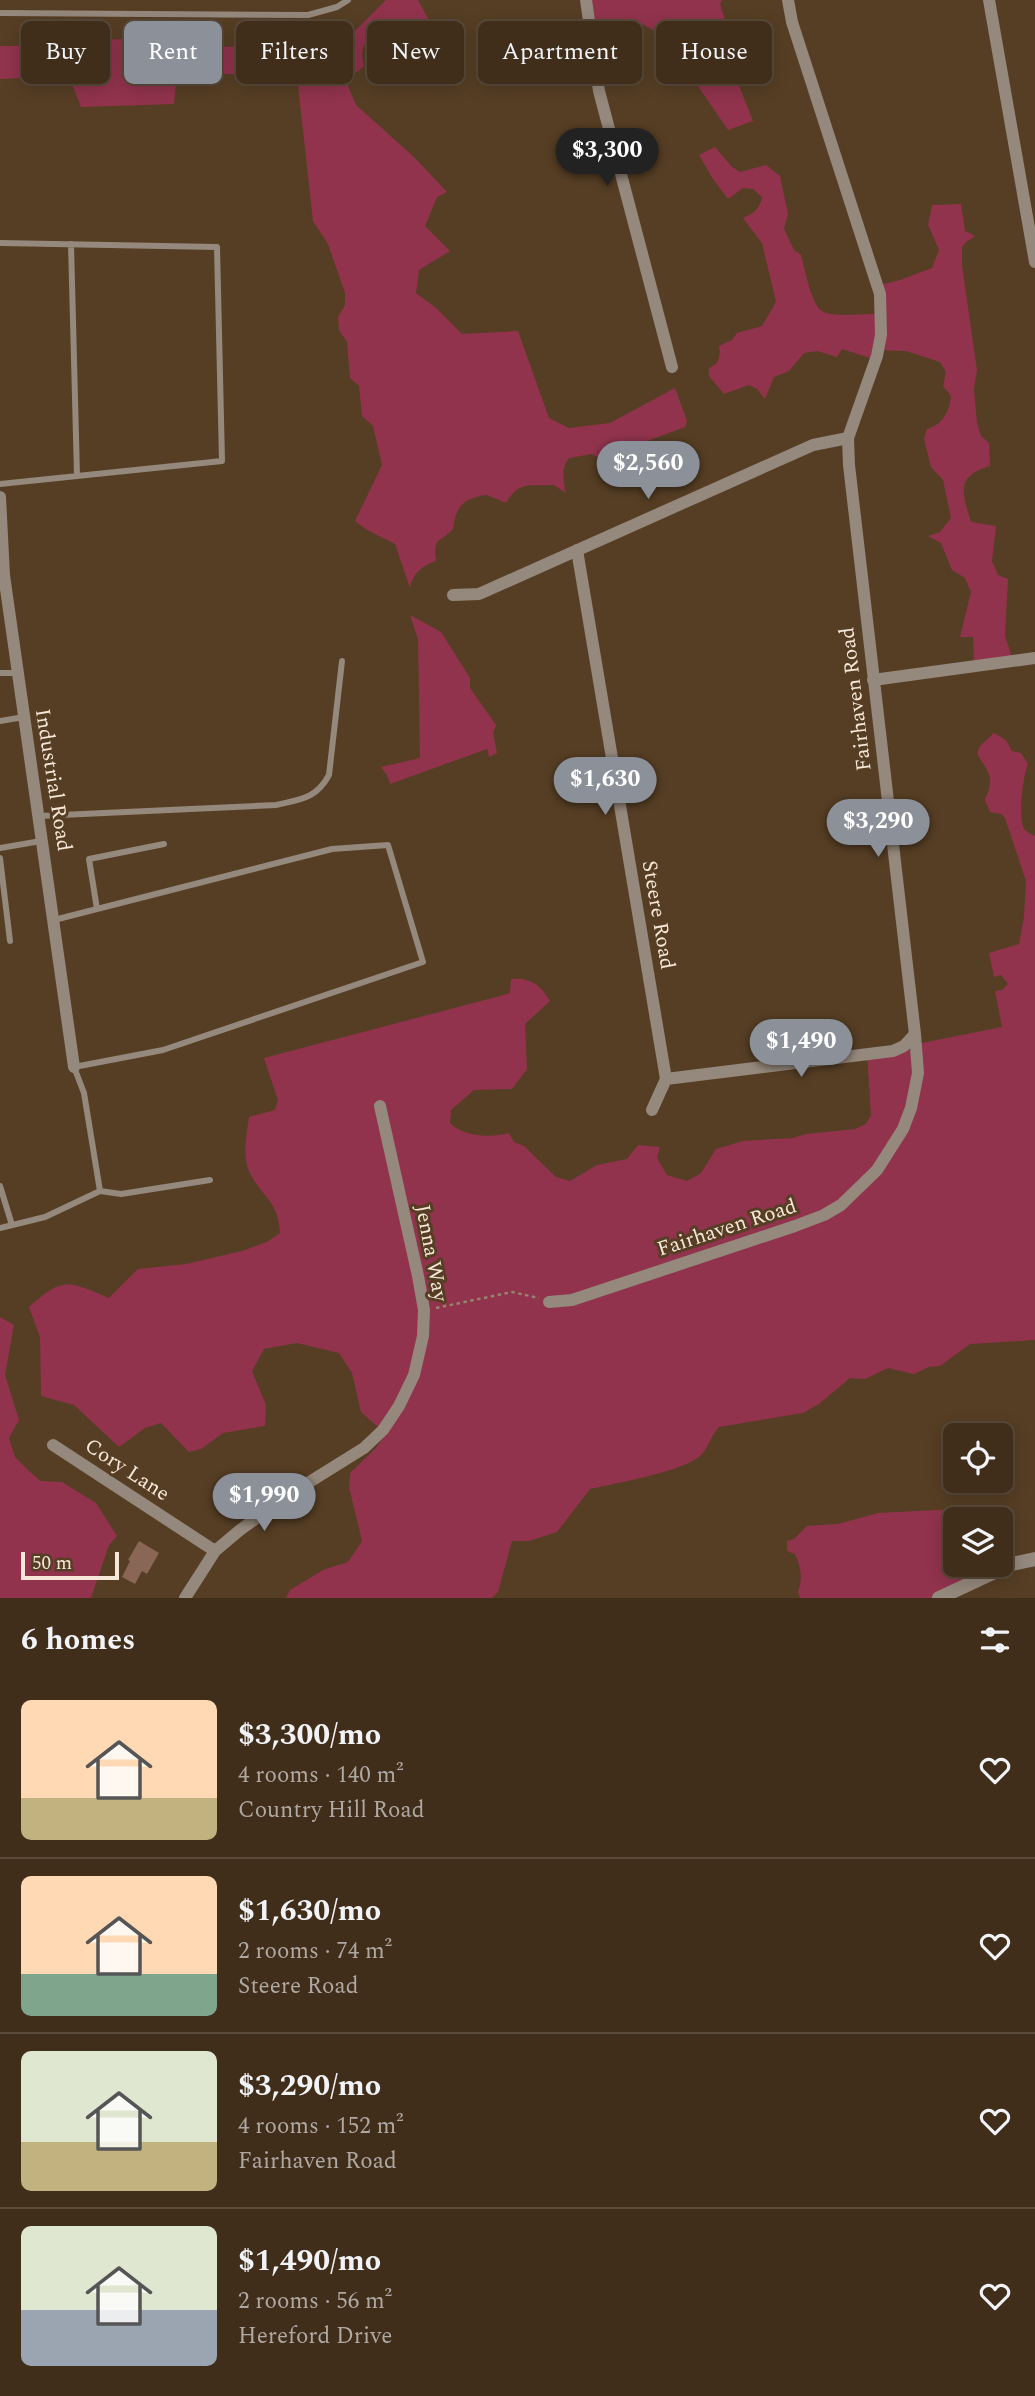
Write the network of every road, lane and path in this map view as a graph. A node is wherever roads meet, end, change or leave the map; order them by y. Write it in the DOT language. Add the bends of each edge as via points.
graph roads {
  1 [pos="348,0"];
  2 [pos="586,0"];
  3 [pos="788,0"];
  4 [pos="989,0"];
  5 [pos="0,13"];
  6 [pos="0,243"];
  7 [pos="72,244"];
  8 [pos="1035,262"];
  9 [pos="672,367"];
  10 [pos="848,438"];
  11 [pos="77,475"];
  12 [pos="0,484"];
  13 [pos="0,497"];
  14 [pos="1,542"];
  15 [pos="577,550"];
  16 [pos="2,575"];
  17 [pos="453,594"];
  18 [pos="1035,658"];
  19 [pos="342,661"];
  20 [pos="0,673"];
  21 [pos="17,673"];
  22 [pos="873,680"];
  23 [pos="24,717"];
  24 [pos="0,721"];
  25 [pos="40,816"];
  26 [pos="43,841"];
  27 [pos="164,844"];
  28 [pos="0,848"];
  29 [pos="0,858"];
  30 [pos="97,909"];
  31 [pos="54,920"];
  32 [pos="10,941"];
  33 [pos="915,1034"];
  34 [pos="74,1067"];
  35 [pos="666,1079"];
  36 [pos="380,1106"];
  37 [pos="652,1110"];
  38 [pos="210,1180"];
  39 [pos="0,1186"];
  40 [pos="100,1191"];
  41 [pos="12,1225"];
  42 [pos="0,1228"];
  43 [pos="549,1302"];
  44 [pos="424,1310"];
  45 [pos="53,1445"];
  46 [pos="215,1552"];
  47 [pos="1035,1559"];
  48 [pos="185,1598"];
  49 [pos="939,1598"];
  1 -- 5 [label="lane" via="308,15"];
  2 -- 9 [label="street" via="600,91"];
  3 -- 10 [label="street, Fairhaven Road" via="880,294 877,356"];
  4 -- 8 [label="street"];
  6 -- 7 [label="lane"];
  7 -- 11 [label="lane"];
  7 -- 11 [label="lane" via="217,247 222,461"];
  10 -- 15 [label="street" via="813,445"];
  10 -- 22 [label="street, Fairhaven Road"];
  11 -- 12 [label="lane"];
  13 -- 14 [label="street, Industrial Road"];
  14 -- 16 [label="street, Industrial Road"];
  15 -- 17 [label="street" via="479,594"];
  15 -- 35 [label="street, Steere Road"];
  16 -- 21 [label="street, Industrial Road"];
  18 -- 22 [label="street"];
  19 -- 25 [label="lane" via="329,775 322,789 309,797 276,805"];
  20 -- 21 [label="lane"];
  21 -- 23 [label="street, Industrial Road"];
  22 -- 33 [label="street, Fairhaven Road"];
  23 -- 24 [label="lane"];
  23 -- 25 [label="street, Industrial Road"];
  25 -- 26 [label="street, Industrial Road"];
  26 -- 28 [label="lane"];
  26 -- 31 [label="street, Industrial Road"];
  27 -- 30 [label="lane" via="89,859"];
  29 -- 32 [label="lane"];
  30 -- 31 [label="lane"];
  30 -- 34 [label="lane" via="332,849 388,845 423,962 163,1050"];
  31 -- 34 [label="street, Industrial Road"];
  33 -- 35 [label="street" via="893,1051"];
  33 -- 43 [label="street, Fairhaven Road" via="918,1073 903,1129 877,1170 841,1205 782,1230 572,1300"];
  34 -- 40 [label="lane" via="84,1093"];
  35 -- 37 [label="street"];
  36 -- 44 [label="street, Jenna Way"];
  38 -- 40 [label="lane" via="121,1194"];
  39 -- 41 [label="lane"];
  40 -- 41 [label="lane" via="45,1217"];
  41 -- 42 [label="lane"];
  43 -- 44 [label="path" via="512,1292"];
  44 -- 46 [label="street, Jenna Way" via="414,1376 383,1430"];
  45 -- 46 [label="street, Cory Lane"];
  46 -- 48 [label="street, Jenna Way"];
  47 -- 49 [label="street" via="1012,1564"];
}
